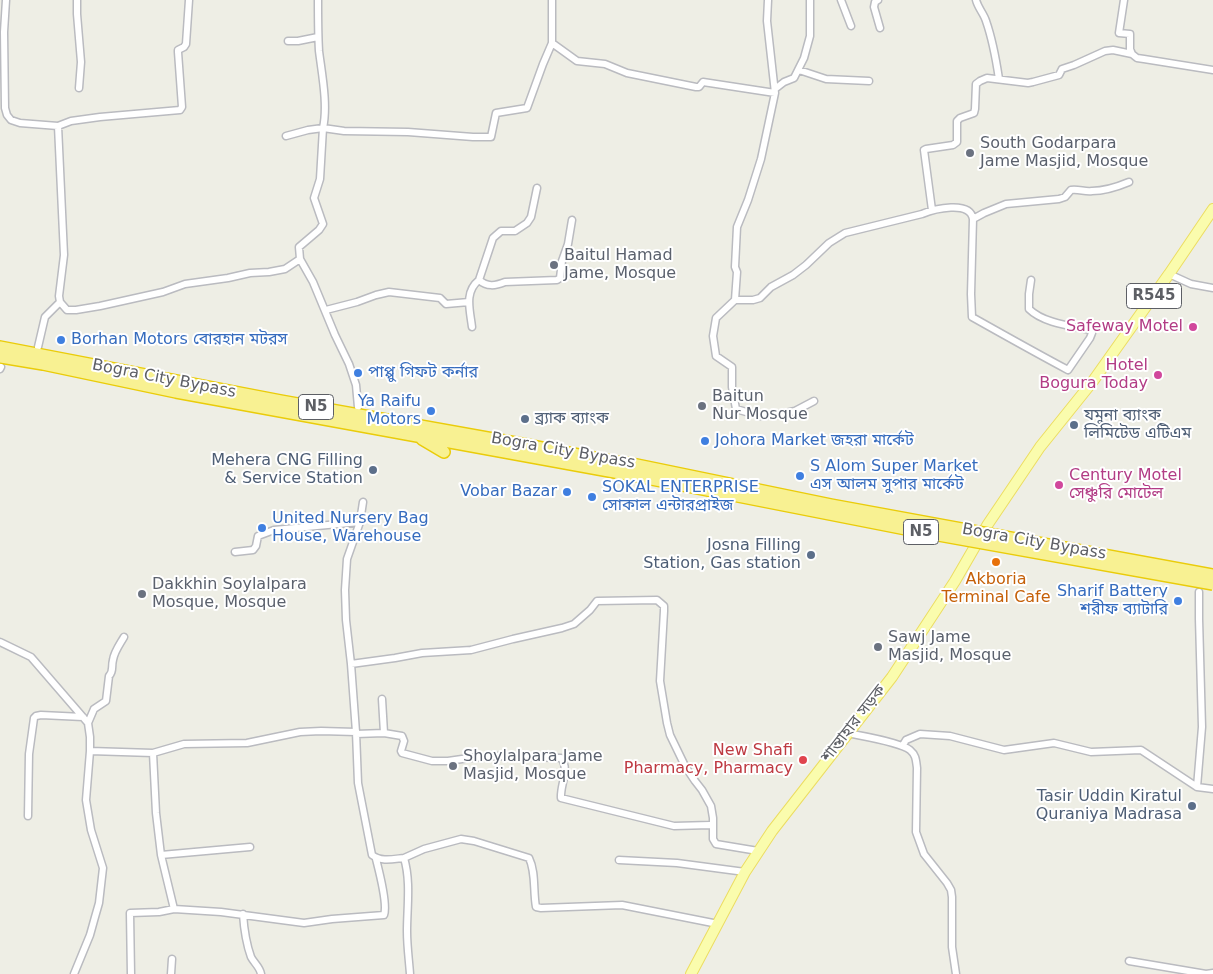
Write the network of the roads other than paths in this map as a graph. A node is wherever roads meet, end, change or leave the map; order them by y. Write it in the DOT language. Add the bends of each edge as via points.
graph roads {
  1 [pos="6,0"];
  2 [pos="77,0"];
  3 [pos="189,0"];
  4 [pos="318,0"];
  5 [pos="552,0"];
  6 [pos="768,0"];
  7 [pos="810,0"];
  8 [pos="841,0"];
  9 [pos="877,0"];
  10 [pos="887,0"];
  11 [pos="976,0"];
  12 [pos="1124,0"];
  13 [pos="851,26"];
  14 [pos="880,28"];
  15 [pos="318,37"];
  16 [pos="288,41"];
  17 [pos="552,43"];
  18 [pos="1132,54"];
  19 [pos="799,70"];
  20 [pos="1213,70"];
  21 [pos="999,79"];
  22 [pos="869,81"];
  23 [pos="79,88"];
  24 [pos="775,91"];
  25 [pos="58,126"];
  26 [pos="323,128"];
  27 [pos="286,136"];
  28 [pos="1130,182"];
  29 [pos="537,188"];
  30 [pos="1213,209"];
  31 [pos="932,210"];
  32 [pos="973,218"];
  33 [pos="572,220"];
  34 [pos="300,259"];
  35 [pos="1170,274"];
  36 [pos="479,280"];
  37 [pos="1031,280"];
  38 [pos="1213,288"];
  39 [pos="734,300"];
  40 [pos="60,302"];
  41 [pos="469,302"];
  42 [pos="326,310"];
  43 [pos="472,327"];
  44 [pos="38,346"];
  45 [pos="0,347"];
  46 [pos="0,357"];
  47 [pos="814,401"];
  48 [pos="358,407"];
  49 [pos="417,436"];
  50 [pos="444,452"];
  51 [pos="631,470"];
  52 [pos="363,502"];
  53 [pos="360,522"];
  54 [pos="235,552"];
  55 [pos="1213,575"];
  56 [pos="1213,584"];
  57 [pos="1199,592"];
  58 [pos="124,637"];
  59 [pos="0,642"];
  60 [pos="351,664"];
  61 [pos="382,699"];
  62 [pos="83,717"];
  63 [pos="88,722"];
  64 [pos="356,733"];
  65 [pos="384,733"];
  66 [pos="847,733"];
  67 [pos="903,745"];
  68 [pos="90,750"];
  69 [pos="153,753"];
  70 [pos="1197,787"];
  71 [pos="1213,789"];
  72 [pos="28,816"];
  73 [pos="712,826"];
  74 [pos="250,847"];
  75 [pos="758,851"];
  76 [pos="161,854"];
  77 [pos="404,858"];
  78 [pos="376,859"];
  79 [pos="619,860"];
  80 [pos="745,872"];
  81 [pos="174,909"];
  82 [pos="244,914"];
  83 [pos="718,924"];
  84 [pos="172,959"];
  85 [pos="1129,961"];
  86 [pos="1213,973"];
  87 [pos="74,974"];
  88 [pos="131,974"];
  89 [pos="171,974"];
  90 [pos="261,974"];
  91 [pos="410,974"];
  92 [pos="691,974"];
  93 [pos="956,974"];
  1 -- 25 [label="street" via="7,115 20,123"];
  2 -- 23 [label="street" via="81,62"];
  3 -- 25 [label="street" via="186,44 178,50 180,110 100,117"];
  4 -- 15 [label="street"];
  5 -- 17 [label="street"];
  6 -- 24 [label="street" via="767,21"];
  7 -- 19 [label="street" via="810,36"];
  8 -- 13 [label="street"];
  9 -- 10 [label="street"];
  9 -- 14 [label="street" via="874,6"];
  11 -- 21 [label="street" via="995,50"];
  12 -- 18 [label="street" via="1119,33 1130,34"];
  15 -- 16 [label="street"];
  15 -- 26 [label="street" via="324,96"];
  17 -- 24 [label="street" via="577,60 605,64 664,81 696,87 703,82"];
  17 -- 26 [label="street" via="528,108 496,113 491,137"];
  18 -- 20 [label="street" via="1144,60"];
  18 -- 21 [label="street" via="1106,51 1062,69 1059,75 1028,83"];
  19 -- 22 [label="street" via="826,79"];
  19 -- 24 [label="street" via="794,78"];
  21 -- 31 [label="street" via="987,78 976,84 974,113 957,121 955,144 924,150"];
  24 -- 39 [label="street" via="760,159 737,227"];
  25 -- 40 [label="street" via="64,255"];
  26 -- 27 [label="street"];
  26 -- 34 [label="street" via="320,179 314,198 323,224 299,246"];
  28 -- 32 [label="street" via="1109,190 1071,190 1059,199 1006,204"];
  29 -- 36 [label="street" via="527,223 515,231 502,231 493,238"];
  30 -- 35 [label="main road, R545"];
  31 -- 32 [label="street" via="961,207 968,210"];
  31 -- 39 [label="street" via="845,233 760,298"];
  32 -- 37 [label="street" via="972,317 1068,370 1092,333 1034,314 1029,308"];
  33 -- 36 [label="street" via="557,280 498,285 487,285"];
  34 -- 40 [label="street" via="285,269 185,284 100,306 67,310"];
  34 -- 42 [label="street"];
  35 -- 38 [label="street" via="1191,284"];
  35 -- 66 [label="main road, শান্তাহার সড়ক / R545" via="1093,381 1040,447 892,677"];
  36 -- 41 [label="street" via="470,292"];
  39 -- 47 [label="street" via="716,318 714,336 716,356 732,367 736,409 760,416 776,415 795,411"];
  40 -- 44 [label="street" via="45,316"];
  41 -- 42 [label="street" via="446,304 440,298 390,292"];
  41 -- 43 [label="street"];
  42 -- 48 [label="street" via="350,364"];
  45 -- 51 [label="highway, Bogra City Bypass / N5" via="615,462"];
  46 -- 49 [label="highway, Bogra City Bypass / N5"];
  49 -- 50 [label="highway"];
  49 -- 51 [label="highway, Bogra City Bypass / N5"];
  51 -- 55 [label="highway, Bogra City Bypass / N5, bridge"];
  51 -- 56 [label="highway, Bogra City Bypass / N5, bridge" via="916,531"];
  52 -- 53 [label="street"];
  53 -- 54 [label="street" via="274,530 258,536 253,550"];
  53 -- 60 [label="street" via="348,559 345,590"];
  57 -- 70 [label="street" via="1202,727"];
  58 -- 63 [label="street" via="112,660 106,701 94,709"];
  59 -- 62 [label="street" via="30,657"];
  60 -- 64 [label="street"];
  60 -- 73 [label="street" via="422,653 471,650 562,628 574,624 597,601 657,600 664,606 660,681 667,723 685,766 711,806"];
  61 -- 65 [label="street"];
  62 -- 63 [label="street"];
  62 -- 72 [label="street" via="41,715 34,718"];
  63 -- 68 [label="street"];
  64 -- 65 [label="street"];
  64 -- 69 [label="street" via="300,732 247,743 184,744"];
  64 -- 78 [label="street" via="358,783 372,855"];
  65 -- 73 [label="street" via="402,736 402,753 432,761 498,756 561,758 565,776 561,798 674,826"];
  66 -- 67 [label="street"];
  66 -- 75 [label="main road, শান্তাহার সড়ক / R545"];
  67 -- 70 [label="street" via="906,740 920,734 950,736 1004,750 1054,743 1091,752 1141,750"];
  67 -- 93 [label="street" via="916,758 916,832 919,844 951,890"];
  68 -- 69 [label="street"];
  68 -- 87 [label="street" via="86,800 103,868 96,917"];
  69 -- 76 [label="street"];
  70 -- 71 [label="street"];
  73 -- 75 [label="street" via="716,844"];
  74 -- 76 [label="street"];
  75 -- 80 [label="main road, শান্তাহার সড়ক / R545"];
  76 -- 81 [label="street"];
  77 -- 78 [label="street"];
  77 -- 83 [label="street" via="461,839 474,840 529,858 536,907 622,905"];
  77 -- 91 [label="street" via="408,878"];
  78 -- 82 [label="street" via="384,915 304,923"];
  79 -- 80 [label="street"];
  80 -- 83 [label="main road, শান্তাহার সড়ক / R545"];
  81 -- 82 [label="street"];
  81 -- 88 [label="street" via="130,913"];
  82 -- 90 [label="street" via="244,931 252,959"];
  83 -- 92 [label="main road, শান্তাহার সড়ক / R545"];
  84 -- 89 [label="street"];
  85 -- 86 [label="street"];
}
